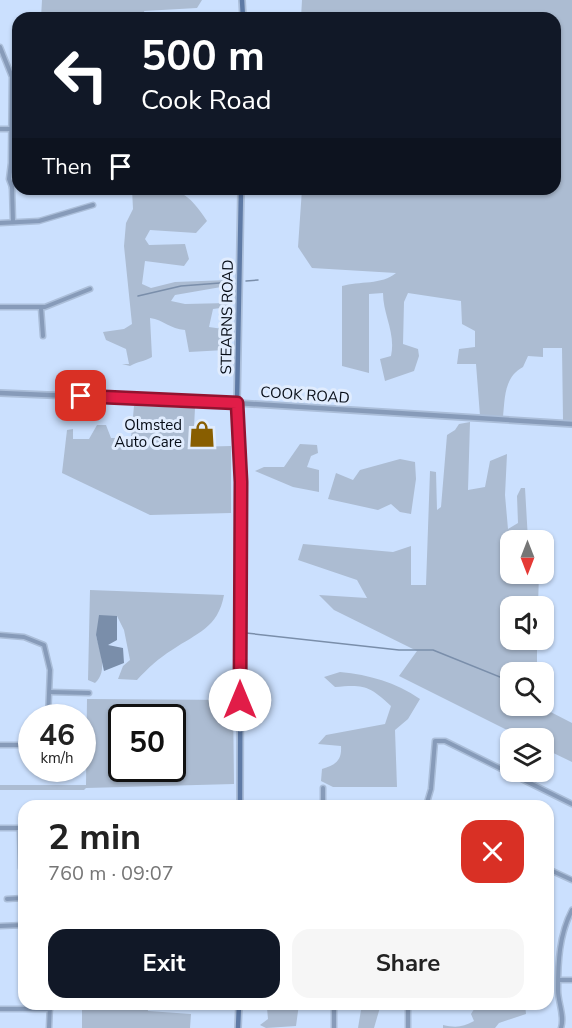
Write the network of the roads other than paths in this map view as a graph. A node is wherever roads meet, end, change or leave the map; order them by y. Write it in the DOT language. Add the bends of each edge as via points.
graph roads {
  1 [pos="0,47"];
  2 [pos="0,129"];
  3 [pos="12,129"];
  4 [pos="12,164"];
  5 [pos="12,164"];
  6 [pos="12,186"];
  7 [pos="12,195"];
  8 [pos="241,195"];
  9 [pos="93,205"];
  10 [pos="13,222"];
  11 [pos="0,223"];
  12 [pos="90,289"];
  13 [pos="0,307"];
  14 [pos="41,308"];
  15 [pos="43,336"];
  16 [pos="0,393"];
  17 [pos="237,403"];
  18 [pos="572,424"];
  19 [pos="0,635"];
  20 [pos="50,692"];
  21 [pos="89,693"];
  22 [pos="49,704"];
  23 [pos="0,744"];
  24 [pos="18,745"];
  25 [pos="322,788"];
  26 [pos="240,800"];
  27 [pos="323,800"];
  28 [pos="428,800"];
  29 [pos="572,804"];
  30 [pos="0,828"];
  31 [pos="18,828"];
  32 [pos="554,872"];
  33 [pos="572,880"];
  34 [pos="8,898"];
  35 [pos="18,898"];
  36 [pos="572,910"];
  37 [pos="18,925"];
  38 [pos="0,926"];
  39 [pos="559,980"];
  40 [pos="572,980"];
  41 [pos="0,1009"];
  42 [pos="18,1009"];
  43 [pos="50,1010"];
  44 [pos="239,1010"];
  45 [pos="334,1010"];
  46 [pos="408,1010"];
  47 [pos="49,1028"];
  48 [pos="238,1028"];
  49 [pos="334,1028"];
  50 [pos="408,1028"];
  51 [pos="561,1028"];
  1 -- 3 [label="street" via="12,77"];
  2 -- 3 [label="street"];
  3 -- 4 [label="street"];
  5 -- 6 [label="street"];
  7 -- 10 [label="street"];
  8 -- 17 [label="main road, STEARNS ROAD"];
  9 -- 10 [label="street" via="39,221"];
  10 -- 11 [label="street"];
  12 -- 14 [label="street"];
  13 -- 14 [label="street"];
  14 -- 15 [label="street"];
  16 -- 17 [label="street, COOK ROAD"];
  17 -- 18 [label="street, COOK ROAD"];
  17 -- 26 [label="main road, STEARNS ROAD" via="241,482"];
  19 -- 20 [label="street" via="44,645"];
  20 -- 21 [label="street"];
  20 -- 22 [label="street"];
  23 -- 24 [label="street"];
  25 -- 27 [label="street"];
  28 -- 29 [label="street" via="435,741 445,741"];
  30 -- 31 [label="street"];
  32 -- 33 [label="street"];
  34 -- 35 [label="street"];
  36 -- 39 [label="street" via="561,940"];
  37 -- 38 [label="street"];
  39 -- 40 [label="street"];
  39 -- 51 [label="street"];
  41 -- 42 [label="street"];
  43 -- 47 [label="street"];
  44 -- 48 [label="main road"];
  45 -- 49 [label="street"];
  46 -- 50 [label="street"];
}
